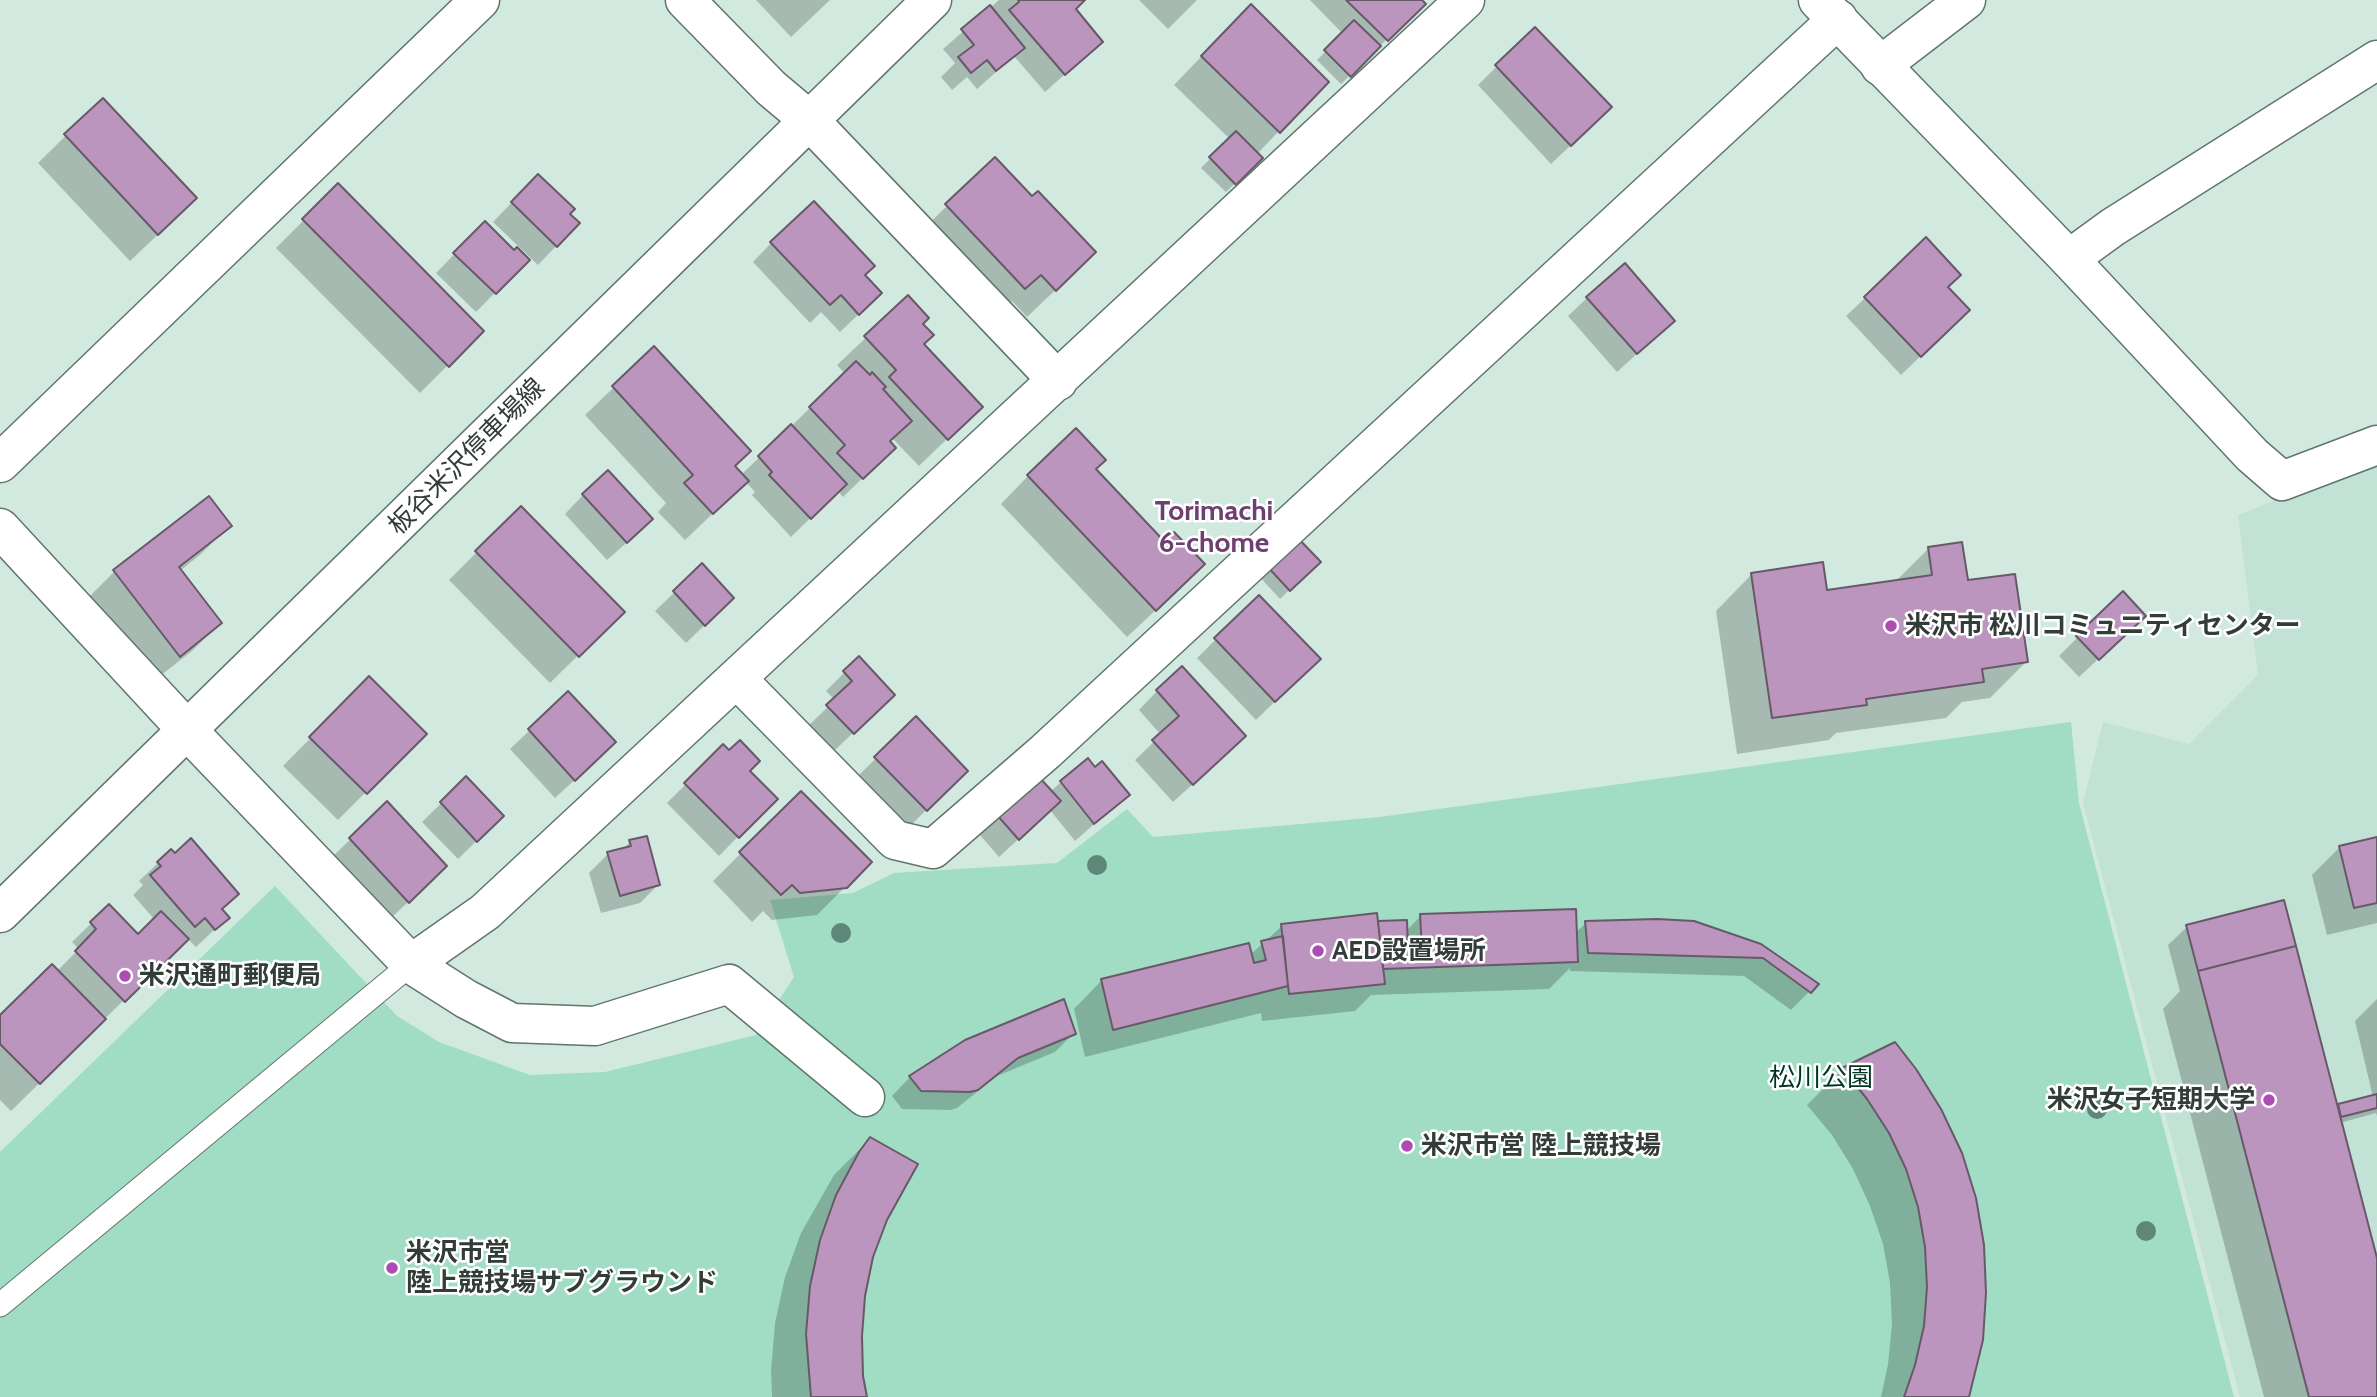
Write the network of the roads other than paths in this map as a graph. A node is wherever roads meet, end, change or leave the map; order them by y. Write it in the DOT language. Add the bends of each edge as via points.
graph roads {
  1 [pos="480,0"];
  2 [pos="685,0"];
  3 [pos="932,0"];
  4 [pos="1465,0"];
  5 [pos="1966,0"];
  6 [pos="1828,10"];
  7 [pos="2377,60"];
  8 [pos="1880,66"];
  9 [pos="809,120"];
  10 [pos="2069,259"];
  11 [pos="1058,380"];
  12 [pos="2377,445"];
  13 [pos="0,463"];
  14 [pos="0,528"];
  15 [pos="737,679"];
  16 [pos="188,731"];
  17 [pos="0,913"];
  18 [pos="411,964"];
  19 [pos="865,1097"];
  20 [pos="0,1305"];
  1 -- 13 [label="street"];
  2 -- 9 [label="street"];
  3 -- 9 [label="street, 板谷米沢停車場線"];
  4 -- 11 [label="street"];
  5 -- 8 [label="street"];
  6 -- 8 [label="street"];
  6 -- 15 [label="street" via="1055,742 933,849 895,840"];
  7 -- 10 [label="street"];
  8 -- 10 [label="street"];
  9 -- 11 [label="street"];
  9 -- 16 [label="street, 板谷米沢停車場線"];
  10 -- 12 [label="street" via="2252,455 2282,481"];
  11 -- 15 [label="street"];
  14 -- 16 [label="street"];
  15 -- 18 [label="street" via="485,912"];
  16 -- 17 [label="street, 板谷米沢停車場線"];
  16 -- 18 [label="street"];
  18 -- 19 [label="street" via="513,1023 595,1026 729,984"];
  18 -- 20 [label="lane"];
}
